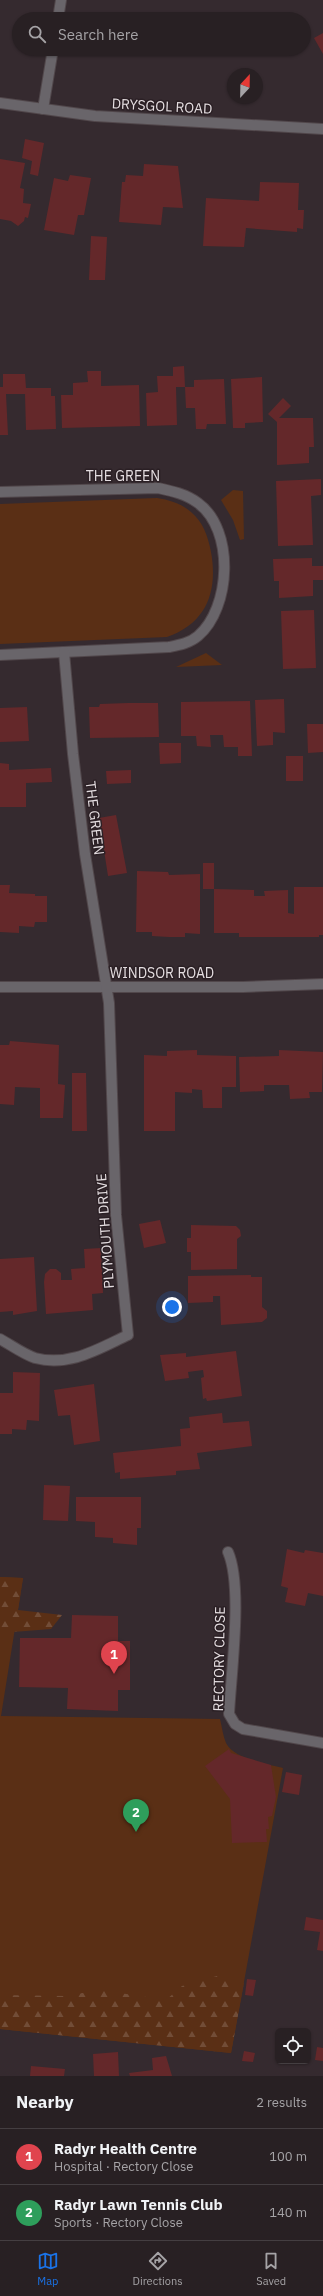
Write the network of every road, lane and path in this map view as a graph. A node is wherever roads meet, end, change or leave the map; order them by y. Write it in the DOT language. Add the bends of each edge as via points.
graph roads {
  1 [pos="61,0"];
  2 [pos="59,12"];
  3 [pos="52,56"];
  4 [pos="0,103"];
  5 [pos="42,109"];
  6 [pos="323,129"];
  7 [pos="0,492"];
  8 [pos="64,652"];
  9 [pos="0,655"];
  10 [pos="323,984"];
  11 [pos="0,987"];
  12 [pos="107,987"];
  13 [pos="0,1339"];
  14 [pos="228,1552"];
  15 [pos="323,1743"];
  1 -- 2 [label="street"];
  3 -- 5 [label="street"];
  4 -- 5 [label="street, DRYSGOL ROAD"];
  5 -- 6 [label="street, DRYSGOL ROAD" via="95,116"];
  7 -- 8 [label="street, THE GREEN" via="158,488 173,491 199,503 216,527 224,563 222,596 217,611 197,636 185,644 169,647"];
  8 -- 9 [label="street, THE GREEN"];
  8 -- 12 [label="street, THE GREEN" via="84,846"];
  10 -- 12 [label="street, WINDSOR ROAD"];
  11 -- 12 [label="street, WINDSOR ROAD"];
  12 -- 13 [label="street, PLYMOUTH DRIVE" via="116,1215 128,1335 73,1359 52,1360 34,1357"];
  14 -- 15 [label="street, RECTORY CLOSE" via="234,1575 235,1610 229,1714 235,1724 243,1729"];
}
